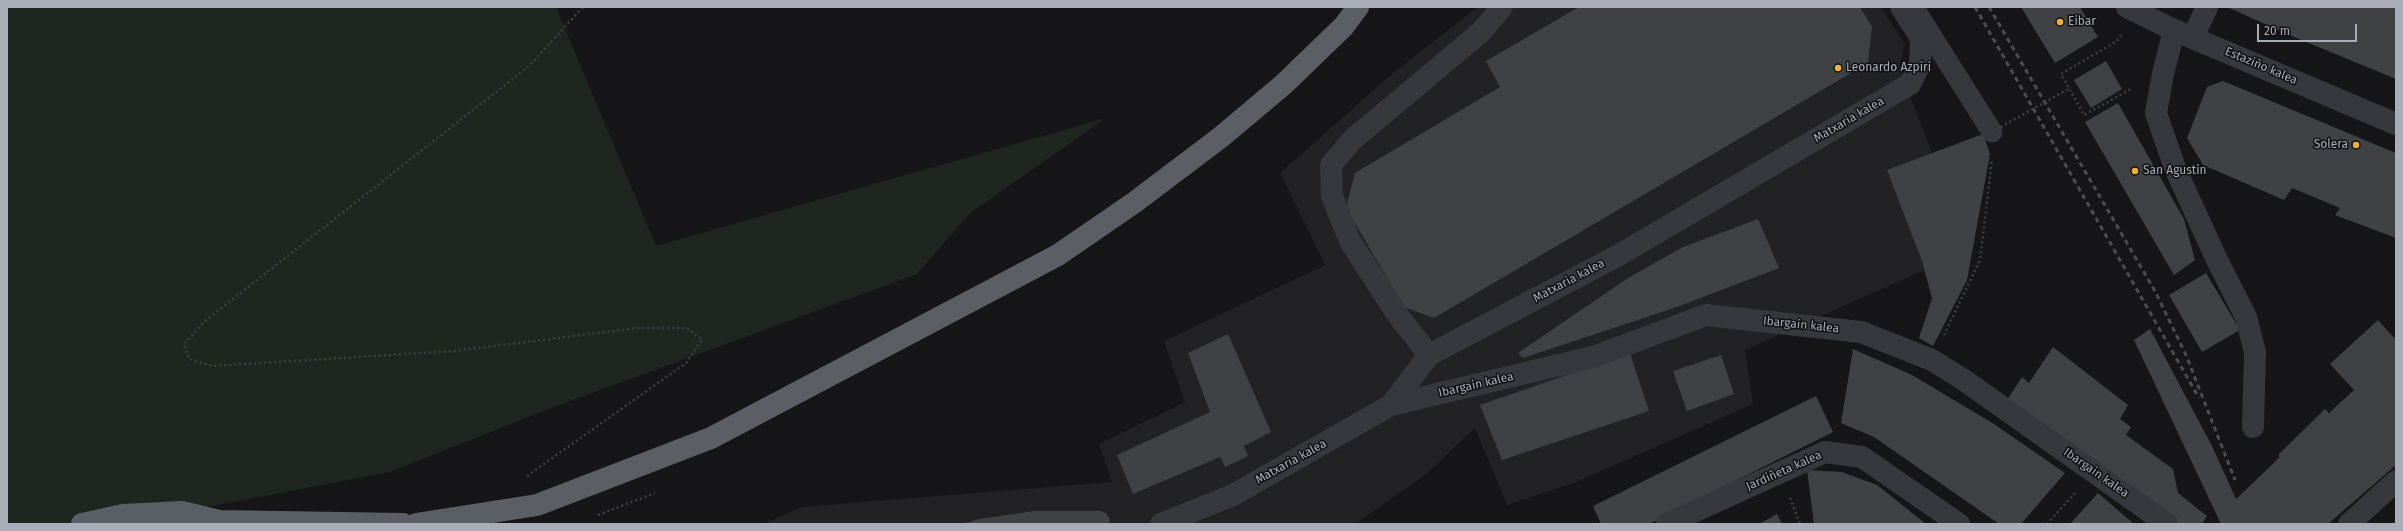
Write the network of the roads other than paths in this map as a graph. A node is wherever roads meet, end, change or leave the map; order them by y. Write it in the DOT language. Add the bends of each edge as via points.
graph roads {
  1 [pos="1358,7"];
  2 [pos="1502,7"];
  3 [pos="1901,7"];
  4 [pos="1913,7"];
  5 [pos="2207,7"];
  6 [pos="2133,9"];
  7 [pos="2184,34"];
  8 [pos="2396,124"];
  9 [pos="1992,132"];
  10 [pos="1429,355"];
  11 [pos="1391,405"];
  12 [pos="2253,427"];
  13 [pos="2396,481"];
  14 [pos="214,522"];
  15 [pos="82,524"];
  16 [pos="403,524"];
  17 [pos="416,524"];
  18 [pos="1161,524"];
  19 [pos="1667,524"];
  20 [pos="1959,524"];
  21 [pos="2167,524"];
  22 [pos="2349,524"];
  1 -- 17 [label="highway" via="1344,26 1284,84 1221,137 1135,202 1058,255 711,438 537,505"];
  2 -- 10 [label="street" via="1481,32 1352,140 1332,165 1332,196 1350,241 1397,314"];
  3 -- 10 [label="street, Matxaria kalea" via="1921,38 1920,64 1910,84 1619,255"];
  4 -- 9 [label="street"];
  5 -- 7 [label="street"];
  6 -- 7 [label="street, Estaziño kalea"];
  7 -- 8 [label="street, Estaziño kalea"];
  7 -- 12 [label="street" via="2163,74 2156,114 2175,168 2246,317 2255,352"];
  10 -- 11 [label="street, Matxaria kalea"];
  11 -- 18 [label="street, Matxaria kalea" via="1233,494"];
  11 -- 21 [label="street, Ibargain kalea" via="1593,357 1706,315 1861,332 1932,360"];
  13 -- 22 [label="street"];
  14 -- 15 [label="highway" via="182,512 123,515"];
  14 -- 16 [label="highway"];
  19 -- 20 [label="street, Jardiñeta kalea" via="1825,452 1862,457"];
}
